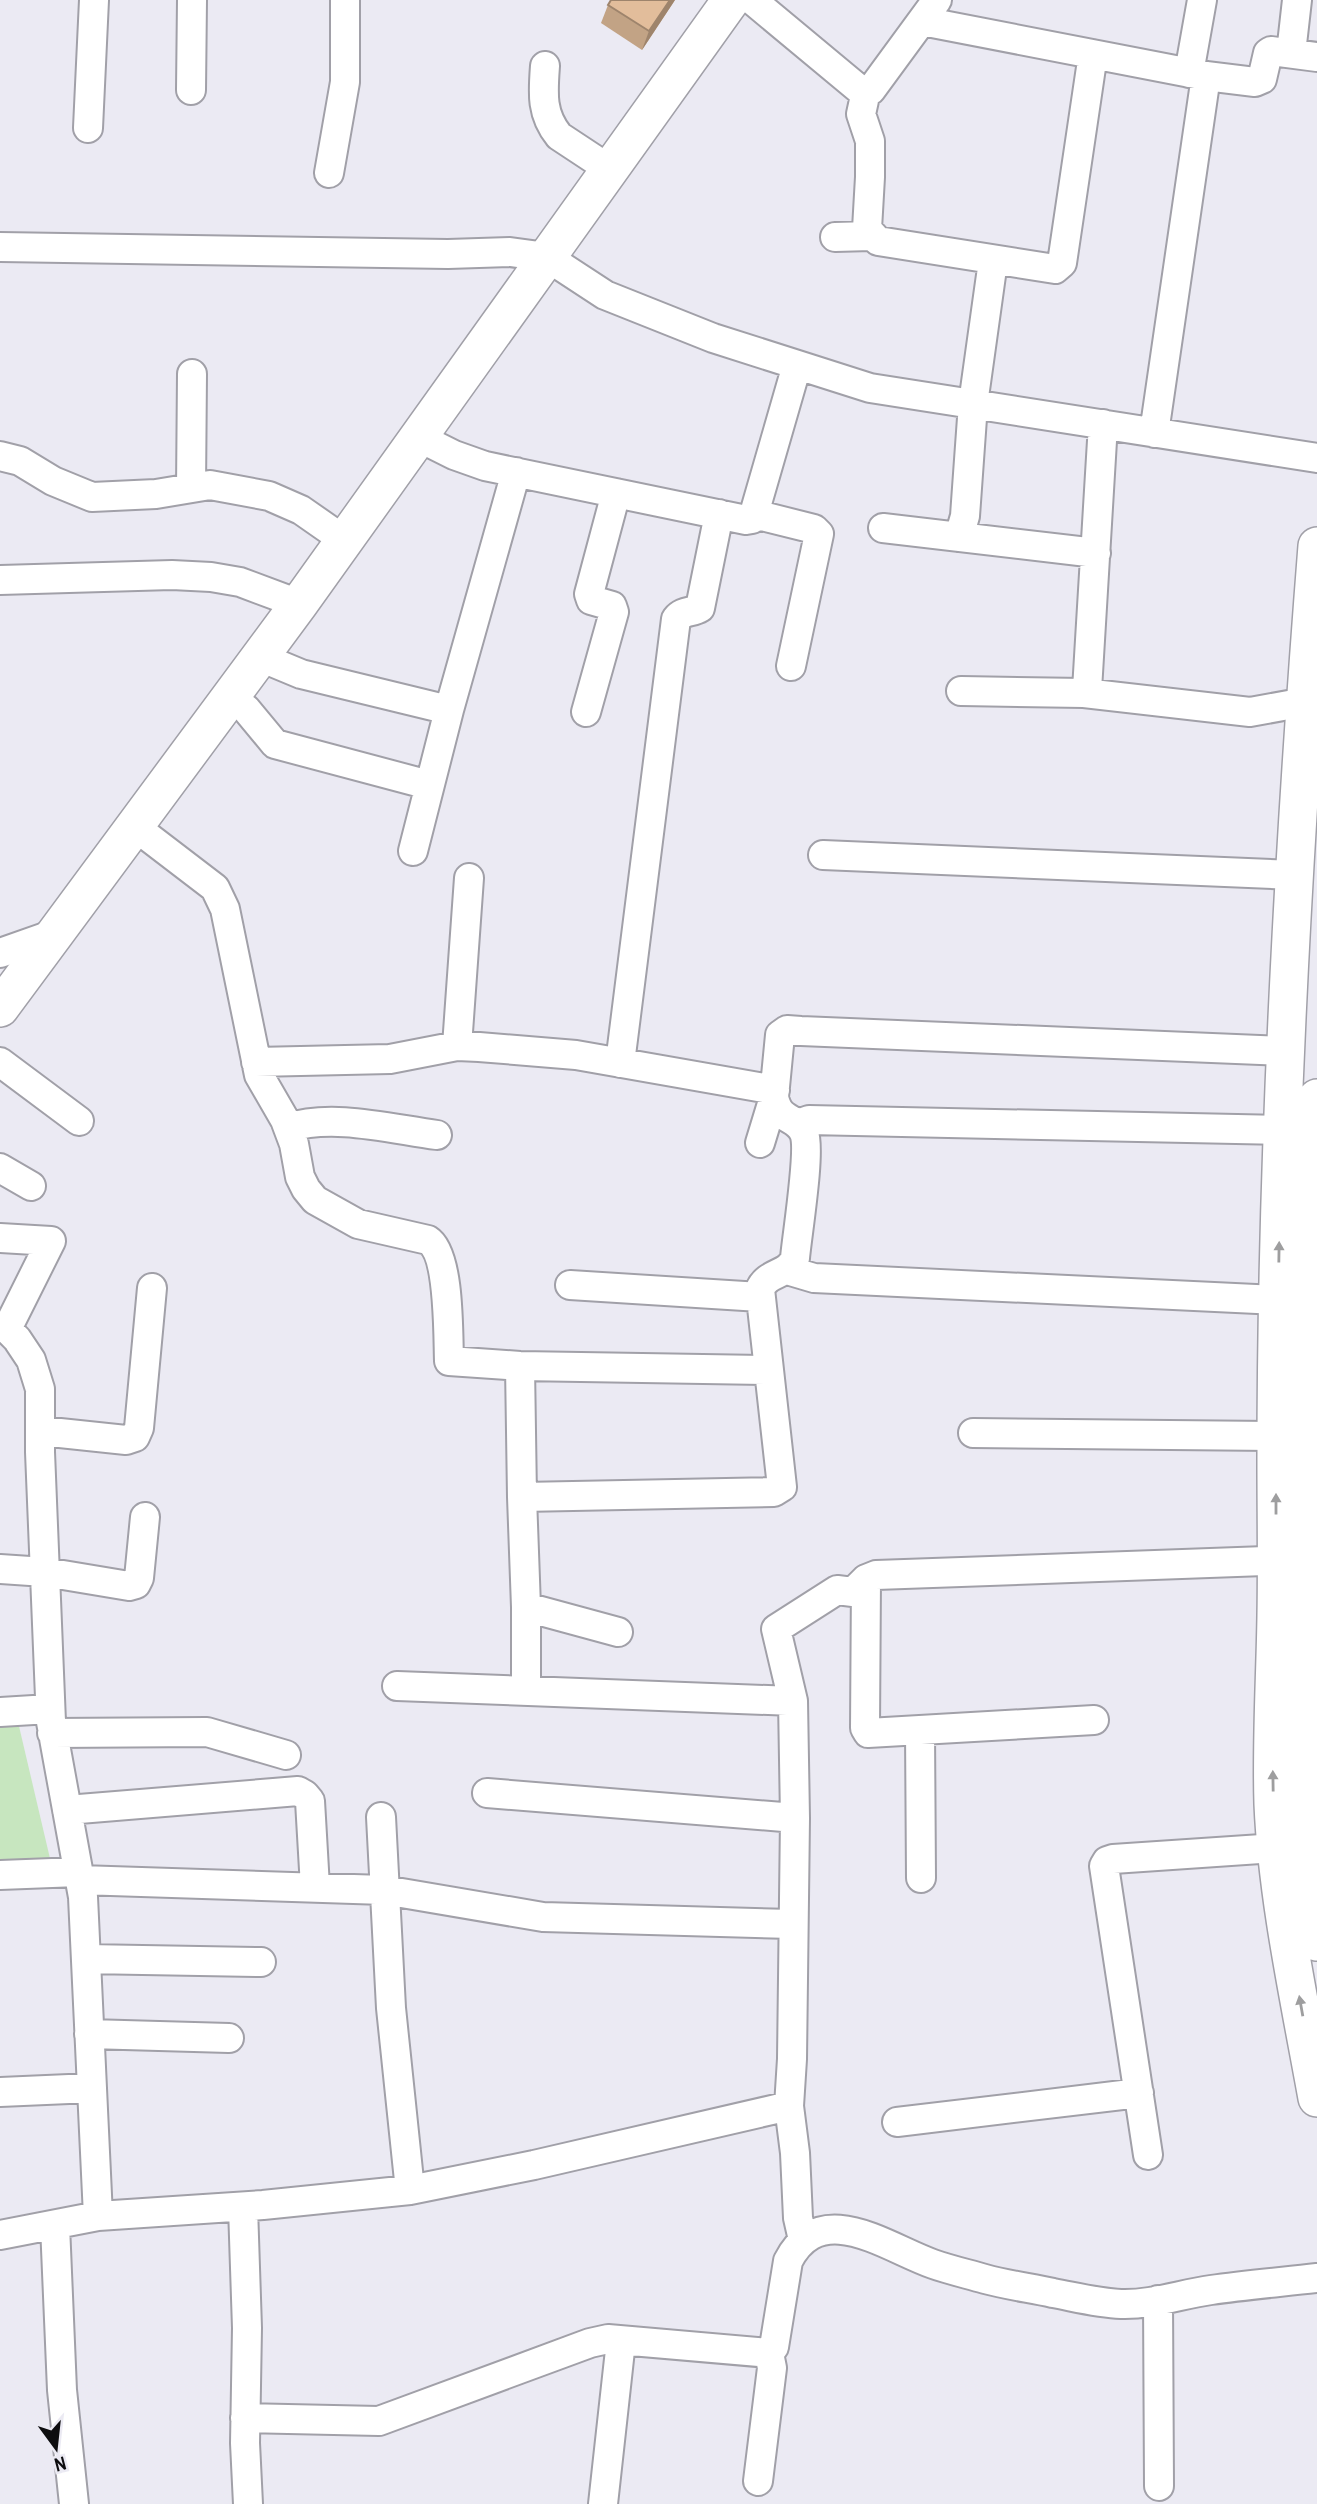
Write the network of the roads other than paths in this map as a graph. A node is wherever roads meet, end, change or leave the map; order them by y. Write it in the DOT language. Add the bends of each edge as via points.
graph roads {
  1 [pos="94,0"];
  2 [pos="192,0"];
  3 [pos="345,0"];
  4 [pos="730,0"];
  5 [pos="752,0"];
  6 [pos="1202,0"];
  7 [pos="1297,0"];
  8 [pos="930,10"];
  9 [pos="1093,54"];
  10 [pos="1304,55"];
  11 [pos="545,66"];
  12 [pos="1198,75"];
  13 [pos="191,90"];
  14 [pos="866,91"];
  15 [pos="88,128"];
  16 [pos="609,169"];
  17 [pos="329,173"];
  18 [pos="871,236"];
  19 [pos="835,237"];
  20 [pos="0,247"];
  21 [pos="547,257"];
  22 [pos="993,261"];
  23 [pos="797,365"];
  24 [pos="192,374"];
  25 [pos="973,404"];
  26 [pos="1103,425"];
  27 [pos="1154,433"];
  28 [pos="418,437"];
  29 [pos="0,456"];
  30 [pos="1317,458"];
  31 [pos="516,472"];
  32 [pos="191,488"];
  33 [pos="616,493"];
  34 [pos="719,514"];
  35 [pos="754,514"];
  36 [pos="883,528"];
  37 [pos="959,537"];
  38 [pos="344,540"];
  39 [pos="1317,546"];
  40 [pos="1096,553"];
  41 [pos="0,580"];
  42 [pos="299,604"];
  43 [pos="260,657"];
  44 [pos="791,666"];
  45 [pos="961,691"];
  46 [pos="1084,693"];
  47 [pos="229,698"];
  48 [pos="1305,702"];
  49 [pos="449,710"];
  50 [pos="586,712"];
  51 [pos="429,785"];
  52 [pos="134,826"];
  53 [pos="413,851"];
  54 [pos="823,855"];
  55 [pos="1294,874"];
  56 [pos="469,878"];
  57 [pos="54,934"];
  58 [pos="0,953"];
  59 [pos="0,1008"];
  60 [pos="457,1046"];
  61 [pos="1285,1051"];
  62 [pos="0,1062"];
  63 [pos="256,1062"];
  64 [pos="620,1063"];
  65 [pos="774,1093"];
  66 [pos="1317,1098"];
  67 [pos="1317,1117"];
  68 [pos="79,1121"];
  69 [pos="797,1124"];
  70 [pos="288,1128"];
  71 [pos="1282,1130"];
  72 [pos="437,1135"];
  73 [pos="760,1143"];
  74 [pos="0,1168"];
  75 [pos="31,1186"];
  76 [pos="0,1238"];
  77 [pos="787,1270"];
  78 [pos="570,1284"];
  79 [pos="152,1287"];
  80 [pos="760,1297"];
  81 [pos="1278,1300"];
  82 [pos="4,1327"];
  83 [pos="520,1366"];
  84 [pos="769,1370"];
  85 [pos="1314,1399"];
  86 [pos="41,1431"];
  87 [pos="974,1433"];
  88 [pos="1276,1436"];
  89 [pos="522,1497"];
  90 [pos="1314,1502"];
  91 [pos="145,1517"];
  92 [pos="1292,1559"];
  93 [pos="0,1569"];
  94 [pos="45,1572"];
  95 [pos="866,1579"];
  96 [pos="526,1607"];
  97 [pos="1300,1614"];
  98 [pos="618,1632"];
  99 [pos="397,1686"];
  100 [pos="526,1691"];
  101 [pos="793,1701"];
  102 [pos="1312,1705"];
  103 [pos="0,1712"];
  104 [pos="1094,1720"];
  105 [pos="51,1721"];
  106 [pos="920,1730"];
  107 [pos="286,1755"];
  108 [pos="487,1793"];
  109 [pos="67,1810"];
  110 [pos="381,1817"];
  111 [pos="795,1818"];
  112 [pos="1278,1848"];
  113 [pos="0,1875"];
  114 [pos="79,1876"];
  115 [pos="921,1878"];
  116 [pos="315,1887"];
  117 [pos="384,1890"];
  118 [pos="792,1924"];
  119 [pos="1317,1942"];
  120 [pos="86,1959"];
  121 [pos="261,1962"];
  122 [pos="89,2035"];
  123 [pos="229,2038"];
  124 [pos="92,2088"];
  125 [pos="0,2092"];
  126 [pos="1139,2093"];
  127 [pos="1317,2098"];
  128 [pos="789,2106"];
  129 [pos="897,2122"];
  130 [pos="1148,2155"];
  131 [pos="410,2190"];
  132 [pos="243,2207"];
  133 [pos="98,2217"];
  134 [pos="55,2225"];
  135 [pos="0,2235"];
  136 [pos="803,2240"];
  137 [pos="1317,2278"];
  138 [pos="1158,2300"];
  139 [pos="621,2341"];
  140 [pos="769,2353"];
  141 [pos="246,2417"];
  142 [pos="758,2481"];
  143 [pos="1159,2486"];
  144 [pos="74,2504"];
  145 [pos="248,2504"];
  146 [pos="603,2504"];
  1 -- 15 [label="street"];
  2 -- 13 [label="street"];
  3 -- 17 [label="street" via="345,82"];
  4 -- 16 [label="main road"];
  5 -- 14 [label="street"];
  6 -- 12 [label="street"];
  7 -- 10 [label="street"];
  8 -- 9 [label="street"];
  8 -- 14 [label="street"];
  9 -- 12 [label="street"];
  9 -- 22 [label="street" via="1062,263 1055,269"];
  10 -- 12 [label="street" via="1268,53 1259,81"];
  11 -- 16 [label="street" via="542,97 553,128"];
  12 -- 27 [label="street"];
  14 -- 18 [label="street" via="861,114 870,141 867,229"];
  16 -- 21 [label="main road"];
  18 -- 19 [label="street"];
  18 -- 22 [label="street" via="877,241"];
  20 -- 21 [label="street" via="510,252"];
  21 -- 23 [label="street" via="605,295"];
  21 -- 28 [label="main road"];
  22 -- 25 [label="street"];
  23 -- 25 [label="street" via="870,388"];
  23 -- 35 [label="street"];
  24 -- 32 [label="street"];
  25 -- 26 [label="street"];
  25 -- 37 [label="street" via="965,516"];
  26 -- 27 [label="street"];
  26 -- 40 [label="street"];
  27 -- 30 [label="street"];
  28 -- 31 [label="street" via="454,455"];
  28 -- 38 [label="main road"];
  29 -- 32 [label="street" via="20,461 92,497"];
  31 -- 33 [label="street"];
  31 -- 49 [label="street"];
  32 -- 38 [label="street" via="209,485 269,496 301,510"];
  33 -- 34 [label="street"];
  33 -- 50 [label="street" via="589,594 591,600 612,606 614,612"];
  34 -- 35 [label="street" via="746,520"];
  34 -- 64 [label="street" via="700,608 676,619"];
  35 -- 44 [label="street" via="820,534"];
  36 -- 37 [label="street"];
  37 -- 40 [label="street"];
  38 -- 42 [label="main road"];
  39 -- 48 [label="main road"];
  40 -- 46 [label="street"];
  41 -- 42 [label="street" via="211,577 240,582"];
  42 -- 43 [label="main road"];
  43 -- 47 [label="main road"];
  43 -- 49 [label="street" via="301,674"];
  45 -- 46 [label="street"];
  46 -- 48 [label="street" via="1250,712"];
  47 -- 51 [label="street" via="246,709 275,744"];
  47 -- 52 [label="main road"];
  48 -- 55 [label="main road"];
  49 -- 51 [label="street"];
  51 -- 53 [label="street"];
  52 -- 57 [label="main road"];
  52 -- 63 [label="street" via="219,894"];
  54 -- 55 [label="street"];
  55 -- 61 [label="main road"];
  56 -- 60 [label="street"];
  57 -- 58 [label="street"];
  57 -- 59 [label="main road"];
  60 -- 63 [label="street" via="390,1059"];
  60 -- 64 [label="street"];
  61 -- 65 [label="street" via="787,1030 778,1043"];
  61 -- 71 [label="main road"];
  62 -- 68 [label="street"];
  63 -- 70 [label="street"];
  64 -- 65 [label="street"];
  65 -- 69 [label="street" via="780,1114"];
  65 -- 73 [label="street"];
  66 -- 67 [label="main road"];
  67 -- 85 [label="main road"];
  69 -- 71 [label="street" via="809,1119"];
  69 -- 77 [label="street" via="807,1149 795,1258"];
  70 -- 72 [label="street" via="312,1121 338,1122"];
  70 -- 83 [label="street" via="300,1177 315,1200 358,1224 428,1240 437,1248 447,1306 449,1361"];
  81 -- 71 [label="main road, one-way"];
  74 -- 75 [label="street"];
  76 -- 82 [label="street" via="51,1241"];
  77 -- 80 [label="street" via="768,1276"];
  77 -- 81 [label="street" via="814,1278"];
  78 -- 80 [label="street"];
  79 -- 86 [label="street" via="135,1437 126,1440"];
  80 -- 84 [label="street"];
  81 -- 88 [label="main road"];
  82 -- 86 [label="street" via="24,1349 37,1374"];
  83 -- 84 [label="street"];
  83 -- 89 [label="street"];
  84 -- 89 [label="street" via="783,1483 779,1490"];
  85 -- 90 [label="main road"];
  86 -- 94 [label="street"];
  87 -- 88 [label="street"];
  92 -- 88 [label="main road, one-way"];
  89 -- 96 [label="street"];
  90 -- 92 [label="main road"];
  91 -- 94 [label="street" via="135,1584"];
  92 -- 95 [label="street" via="876,1575"];
  92 -- 97 [label="main road"];
  93 -- 94 [label="street"];
  94 -- 105 [label="street"];
  95 -- 101 [label="street" via="853,1592 837,1590 776,1629"];
  95 -- 106 [label="street" via="865,1731"];
  96 -- 98 [label="street"];
  96 -- 100 [label="street"];
  97 -- 102 [label="main road"];
  112 -- 97 [label="main road, one-way" via="1272,1714"];
  99 -- 100 [label="street"];
  100 -- 101 [label="street"];
  101 -- 111 [label="street"];
  102 -- 119 [label="main road" via="1305,1837 1309,1904"];
  103 -- 105 [label="street"];
  104 -- 106 [label="street"];
  105 -- 107 [label="street" via="207,1732"];
  105 -- 109 [label="street"];
  106 -- 115 [label="street"];
  108 -- 111 [label="street"];
  109 -- 114 [label="street"];
  109 -- 116 [label="street" via="298,1791 310,1801"];
  110 -- 117 [label="street"];
  111 -- 118 [label="street"];
  112 -- 126 [label="street" via="1113,1859 1104,1866"];
  127 -- 112 [label="main road, one-way"];
  113 -- 114 [label="street"];
  114 -- 116 [label="street"];
  114 -- 120 [label="street"];
  116 -- 117 [label="street"];
  117 -- 118 [label="street" via="544,1917"];
  117 -- 131 [label="street"];
  118 -- 128 [label="street"];
  120 -- 121 [label="street"];
  120 -- 122 [label="street"];
  122 -- 123 [label="street"];
  122 -- 124 [label="street"];
  124 -- 125 [label="street"];
  124 -- 133 [label="street"];
  126 -- 129 [label="street"];
  126 -- 130 [label="street"];
  128 -- 131 [label="street"];
  128 -- 136 [label="street"];
  131 -- 132 [label="street"];
  132 -- 133 [label="street"];
  132 -- 141 [label="street"];
  133 -- 134 [label="street"];
  134 -- 135 [label="street"];
  134 -- 144 [label="street" via="62,2390"];
  136 -- 138 [label="street" via="844,2229 933,2264 987,2279 1096,2301 1137,2304"];
  136 -- 140 [label="street" via="788,2261 775,2347"];
  137 -- 138 [label="street"];
  138 -- 143 [label="street"];
  139 -- 140 [label="street"];
  139 -- 141 [label="street" via="590,2343 379,2421"];
  139 -- 146 [label="street"];
  140 -- 142 [label="street" via="772,2368"];
  141 -- 145 [label="street"];
}
